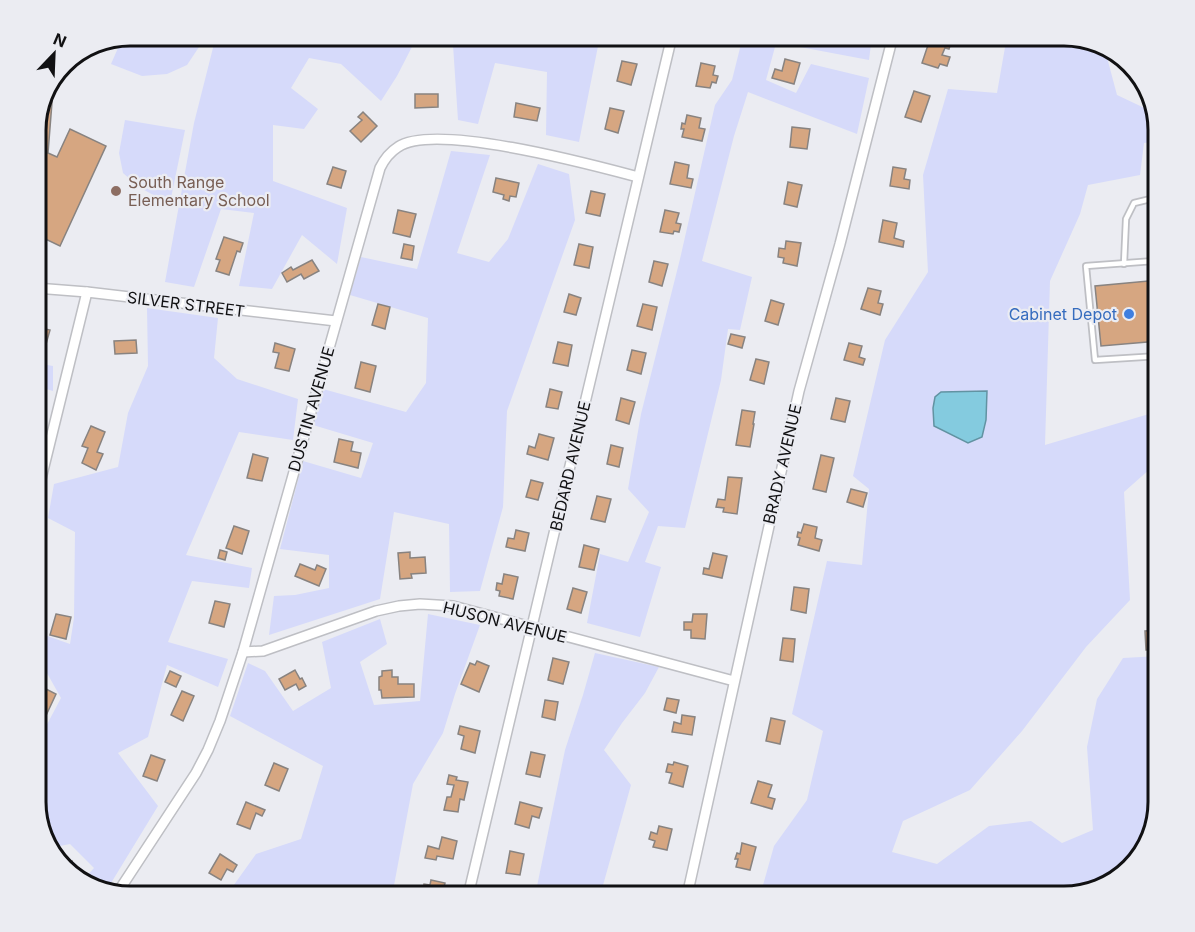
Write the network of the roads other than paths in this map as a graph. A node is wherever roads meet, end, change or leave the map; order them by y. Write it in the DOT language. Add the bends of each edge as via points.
graph roads {
  1 [pos="670,46"];
  2 [pos="890,46"];
  3 [pos="638,177"];
  4 [pos="1148,198"];
  5 [pos="1148,262"];
  6 [pos="1124,264"];
  7 [pos="47,289"];
  8 [pos="87,292"];
  9 [pos="336,321"];
  10 [pos="1148,357"];
  11 [pos="47,454"];
  12 [pos="531,628"];
  13 [pos="243,652"];
  14 [pos="734,681"];
  15 [pos="122,885"];
  16 [pos="470,886"];
  17 [pos="689,886"];
  1 -- 3 [label="street, BEDARD AVENUE"];
  2 -- 14 [label="street, BRADY AVENUE" via="799,391"];
  3 -- 9 [label="street, DUSTIN AVENUE" via="476,142 441,139 398,146 380,168"];
  3 -- 12 [label="street, BEDARD AVENUE"];
  4 -- 6 [label="lane" via="1134,203 1126,219"];
  5 -- 6 [label="lane"];
  6 -- 10 [label="lane" via="1086,266 1095,360"];
  7 -- 8 [label="street, SILVER STREET"];
  8 -- 9 [label="street, SILVER STREET"];
  8 -- 11 [label="street"];
  9 -- 13 [label="street, DUSTIN AVENUE"];
  12 -- 13 [label="street, HUSON AVENUE" via="453,606 420,604 376,611 263,651"];
  12 -- 14 [label="street, HUSON AVENUE"];
  12 -- 16 [label="street, BEDARD AVENUE"];
  13 -- 15 [label="street, DUSTIN AVENUE" via="208,750"];
  14 -- 17 [label="street, BRADY AVENUE"];
}
